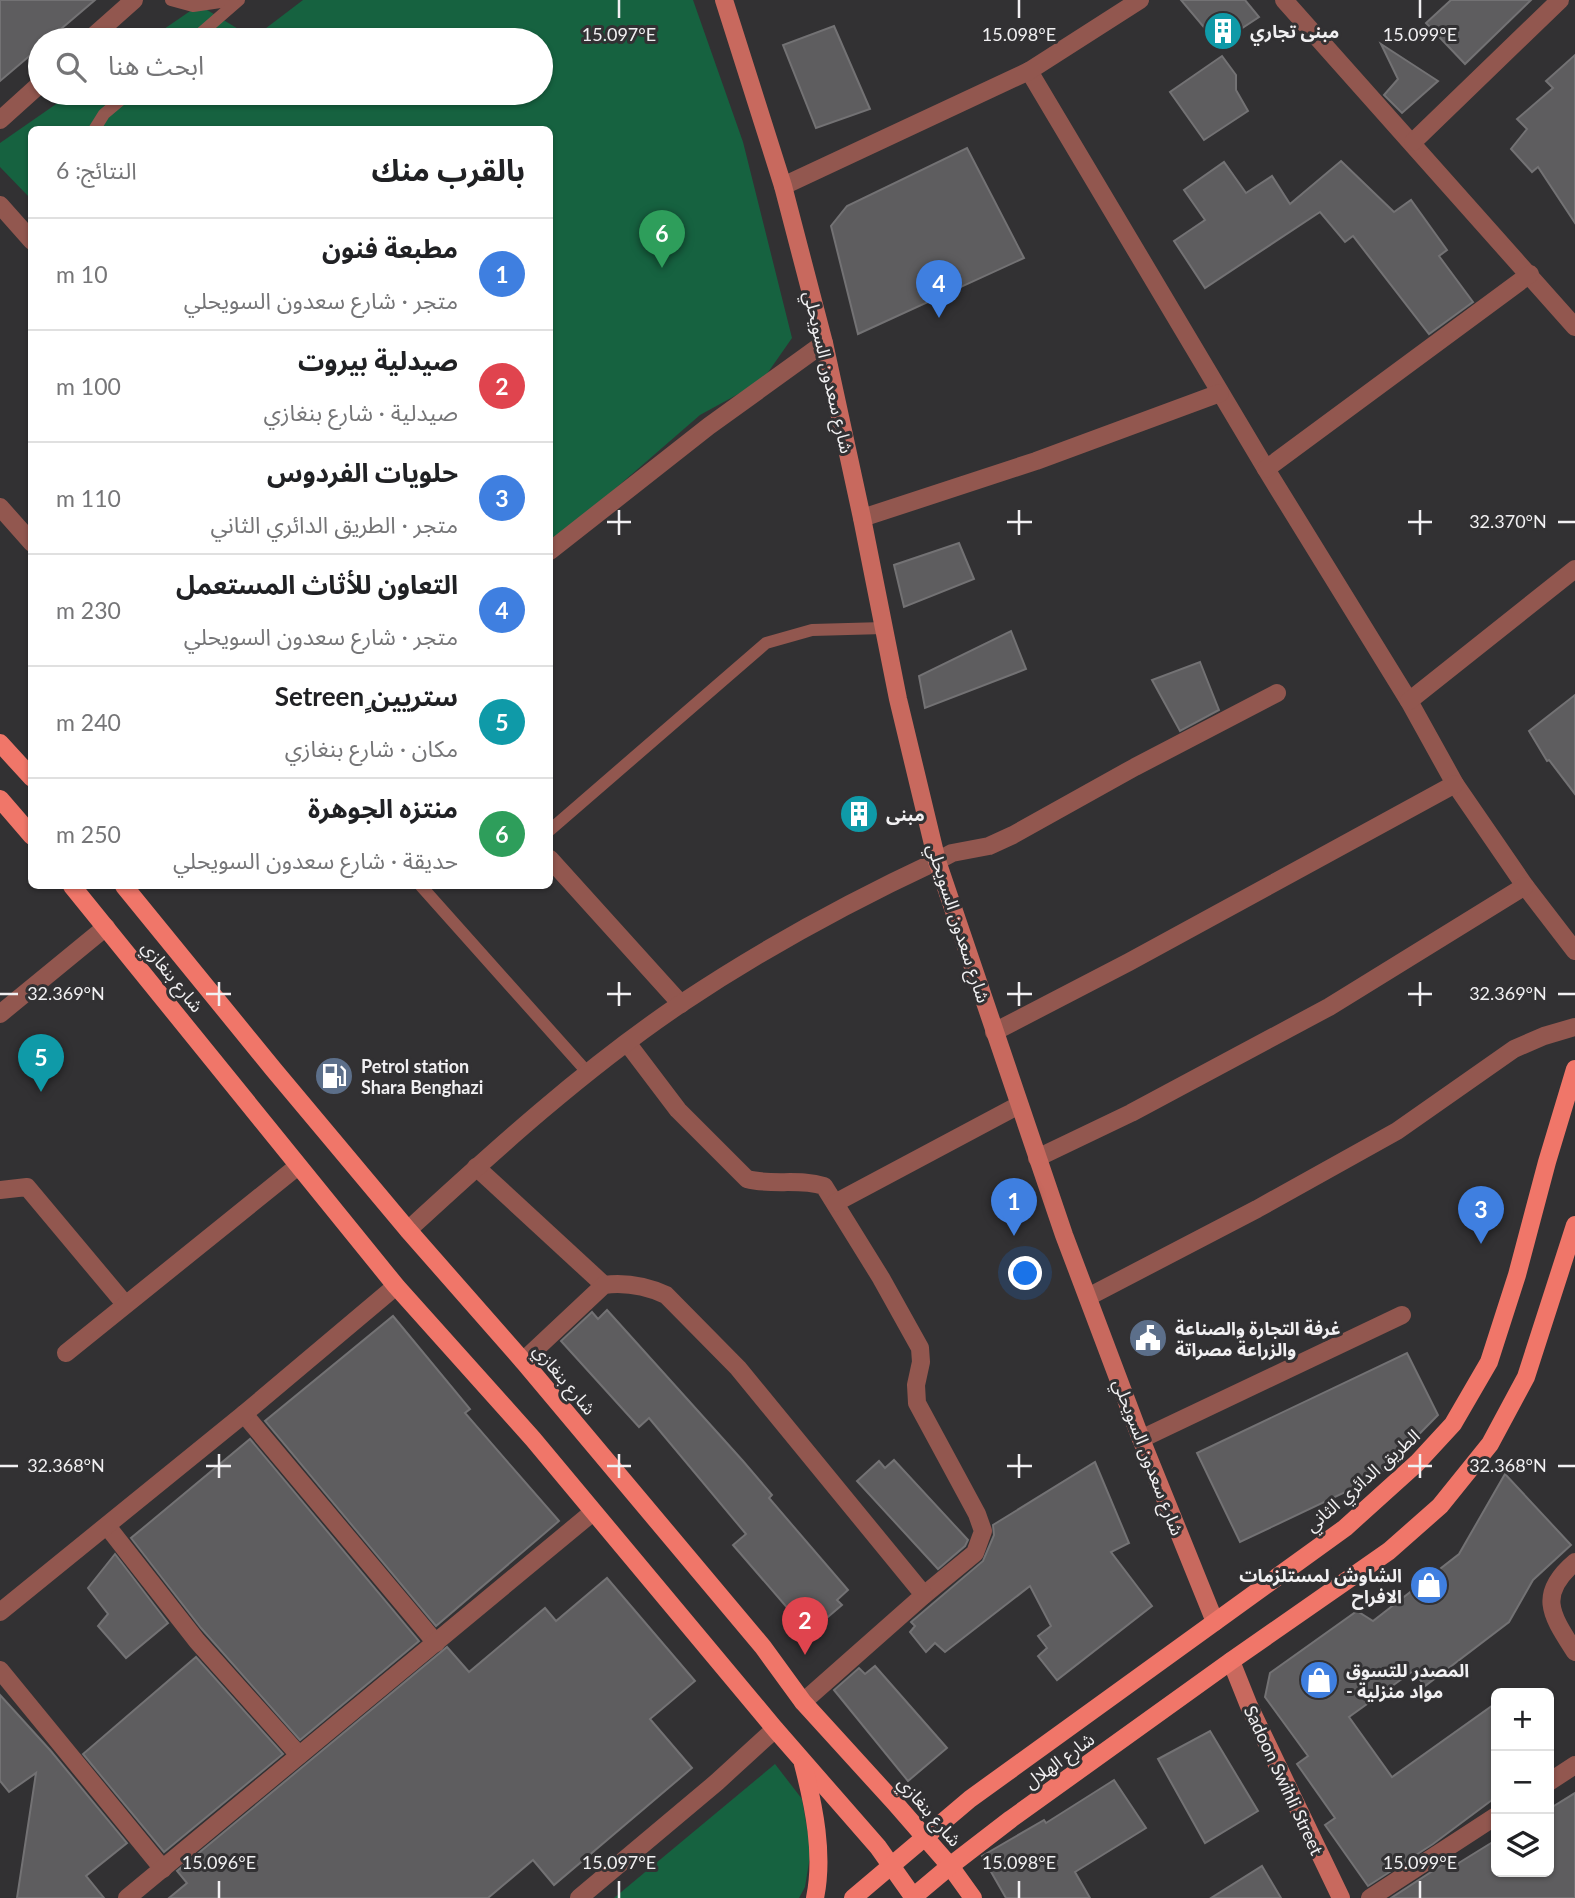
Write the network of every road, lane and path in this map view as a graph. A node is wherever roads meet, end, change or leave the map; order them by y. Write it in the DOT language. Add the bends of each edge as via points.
graph roads {
  1 [pos="134,0"];
  2 [pos="171,0"];
  3 [pos="236,0"];
  4 [pos="724,0"];
  5 [pos="1140,0"];
  6 [pos="1284,0"];
  7 [pos="1560,0"];
  8 [pos="102,28"];
  9 [pos="206,28"];
  10 [pos="1029,71"];
  11 [pos="28,95"];
  12 [pos="115,105"];
  13 [pos="0,120"];
  14 [pos="96,126"];
  15 [pos="1413,142"];
  16 [pos="783,186"];
  17 [pos="0,205"];
  18 [pos="28,236"];
  19 [pos="1530,274"];
  20 [pos="1575,327"];
  21 [pos="824,344"];
  22 [pos="1220,393"];
  23 [pos="1266,469"];
  24 [pos="0,508"];
  25 [pos="862,519"];
  26 [pos="28,539"];
  27 [pos="553,549"];
  28 [pos="1575,569"];
  29 [pos="884,628"];
  30 [pos="1277,693"];
  31 [pos="1409,701"];
  32 [pos="0,743"];
  33 [pos="28,774"];
  34 [pos="1455,784"];
  35 [pos="0,799"];
  36 [pos="553,827"];
  37 [pos="28,831"];
  38 [pos="937,860"];
  39 [pos="553,862"];
  40 [pos="1525,886"];
  41 [pos="74,889"];
  42 [pos="131,889"];
  43 [pos="424,889"];
  44 [pos="106,927"];
  45 [pos="1575,951"];
  46 [pos="681,1004"];
  47 [pos="0,1014"];
  48 [pos="1575,1027"];
  49 [pos="994,1032"];
  50 [pos="628,1044"];
  51 [pos="1575,1069"];
  52 [pos="588,1073"];
  53 [pos="1019,1105"];
  54 [pos="1037,1158"];
  55 [pos="298,1166"];
  56 [pos="476,1167"];
  57 [pos="0,1190"];
  58 [pos="835,1203"];
  59 [pos="1575,1225"];
  60 [pos="408,1230"];
  61 [pos="604,1285"];
  62 [pos="396,1286"];
  63 [pos="1088,1297"];
  64 [pos="125,1304"];
  65 [pos="1402,1315"];
  66 [pos="66,1353"];
  67 [pos="523,1361"];
  68 [pos="244,1414"];
  69 [pos="1141,1439"];
  70 [pos="593,1512"];
  71 [pos="107,1526"];
  72 [pos="1575,1562"];
  73 [pos="924,1595"];
  74 [pos="0,1612"];
  75 [pos="1215,1622"];
  76 [pos="436,1643"];
  77 [pos="1575,1652"];
  78 [pos="1231,1661"];
  79 [pos="0,1670"];
  80 [pos="803,1702"];
  81 [pos="775,1729"];
  82 [pos="299,1755"];
  83 [pos="802,1761"];
  84 [pos="1575,1765"];
  85 [pos="1554,1779"];
  86 [pos="1491,1819"];
  87 [pos="924,1837"];
  88 [pos="892,1864"];
  89 [pos="950,1866"];
  90 [pos="163,1869"];
  91 [pos="127,1898"];
  92 [pos="579,1898"];
  93 [pos="815,1898"];
  94 [pos="853,1898"];
  95 [pos="913,1898"];
  96 [pos="973,1898"];
  97 [pos="1341,1898"];
  98 [pos="1370,1898"];
  1 -- 8 [label="street"];
  2 -- 3 [label="lane" via="193,6"];
  3 -- 9 [label="lane"];
  4 -- 16 [label="main road, شارع سعدون السويحلي"];
  5 -- 10 [label="street"];
  6 -- 15 [label="street"];
  7 -- 15 [label="street"];
  10 -- 16 [label="street"];
  10 -- 22 [label="street"];
  11 -- 13 [label="street"];
  12 -- 14 [label="lane"];
  15 -- 19 [label="street"];
  16 -- 21 [label="main road, شارع سعدون السويحلي"];
  17 -- 18 [label="street"];
  19 -- 20 [label="street"];
  19 -- 23 [label="street"];
  21 -- 25 [label="main road, شارع سعدون السويحلي"];
  21 -- 27 [label="street" via="667,457"];
  22 -- 23 [label="street"];
  22 -- 25 [label="street"];
  23 -- 31 [label="street"];
  24 -- 26 [label="street"];
  25 -- 29 [label="main road, شارع سعدون السويحلي"];
  28 -- 31 [label="street"];
  29 -- 36 [label="lane" via="812,630 766,643"];
  29 -- 38 [label="main road, شارع سعدون السويحلي"];
  30 -- 38 [label="street" via="1013,835"];
  31 -- 34 [label="street"];
  32 -- 33 [label="main road"];
  34 -- 40 [label="street"];
  34 -- 49 [label="street"];
  35 -- 37 [label="main road"];
  38 -- 46 [label="street" via="820,919"];
  38 -- 49 [label="main road, شارع سعدون السويحلي"];
  39 -- 46 [label="street"];
  40 -- 45 [label="street"];
  40 -- 54 [label="street" via="1329,1007"];
  41 -- 44 [label="main road, شارع بنغازي"];
  42 -- 60 [label="main road, شارع بنغازي"];
  43 -- 52 [label="lane"];
  44 -- 47 [label="street"];
  44 -- 55 [label="main road, شارع بنغازي"];
  46 -- 50 [label="street"];
  48 -- 63 [label="street" via="1514,1049 1396,1131"];
  49 -- 53 [label="main road, شارع سعدون السويحلي"];
  50 -- 52 [label="street"];
  50 -- 58 [label="street" via="678,1110 739,1173 760,1182 812,1182 824,1186"];
  51 -- 75 [label="main road, الطريق الدائري الثاني" via="1489,1362 1453,1424 1417,1464 1345,1528"];
  52 -- 56 [label="street"];
  53 -- 54 [label="main road, شارع سعدون السويحلي"];
  53 -- 58 [label="street"];
  54 -- 63 [label="main road, شارع سعدون السويحلي"];
  55 -- 62 [label="main road, شارع بنغازي"];
  55 -- 64 [label="street"];
  56 -- 60 [label="street"];
  56 -- 61 [label="street"];
  57 -- 64 [label="street" via="27,1186"];
  58 -- 73 [label="street" via="920,1348 917,1403 983,1531 975,1553"];
  59 -- 78 [label="main road, شارع الهلال" via="1526,1377 1490,1444 1465,1477 1389,1551"];
  60 -- 67 [label="main road, شارع بنغازي"];
  61 -- 67 [label="street"];
  61 -- 73 [label="street" via="635,1285 666,1295 738,1368"];
  62 -- 68 [label="street"];
  62 -- 70 [label="main road, شارع بنغازي"];
  63 -- 69 [label="main road, شارع سعدون السويحلي"];
  64 -- 66 [label="street"];
  65 -- 69 [label="street"];
  67 -- 80 [label="main road, شارع بنغازي" via="763,1647"];
  68 -- 71 [label="street"];
  68 -- 76 [label="street"];
  69 -- 75 [label="main road, شارع سعدون السويحلي"];
  70 -- 76 [label="street"];
  70 -- 81 [label="main road, شارع بنغازي"];
  71 -- 74 [label="street"];
  71 -- 82 [label="street" via="197,1641"];
  72 -- 77 [label="street" via="1560,1574 1550,1606"];
  73 -- 80 [label="street"];
  75 -- 87 [label="main road, الطريق الدائري الثاني"];
  76 -- 82 [label="street"];
  78 -- 89 [label="main road, شارع الهلال"];
  78 -- 97 [label="main road, Sadoon Swihli Street"];
  79 -- 90 [label="street"];
  80 -- 87 [label="main road, شارع بنغازي"];
  81 -- 83 [label="main road, شارع بنغازي"];
  81 -- 92 [label="street"];
  82 -- 90 [label="street"];
  83 -- 88 [label="main road, شارع بنغازي"];
  83 -- 93 [label="main road" via="819,1862"];
  84 -- 85 [label="street"];
  86 -- 98 [label="street"];
  87 -- 88 [label="main road, الطريق الدائري الثاني"];
  87 -- 89 [label="main road, شارع بنغازي"];
  88 -- 94 [label="main road, الطريق الدائري الثاني"];
  88 -- 95 [label="main road, شارع بنغازي"];
  89 -- 95 [label="main road, شارع الهلال"];
  89 -- 96 [label="main road, شارع بنغازي"];
  90 -- 91 [label="street"];
}
